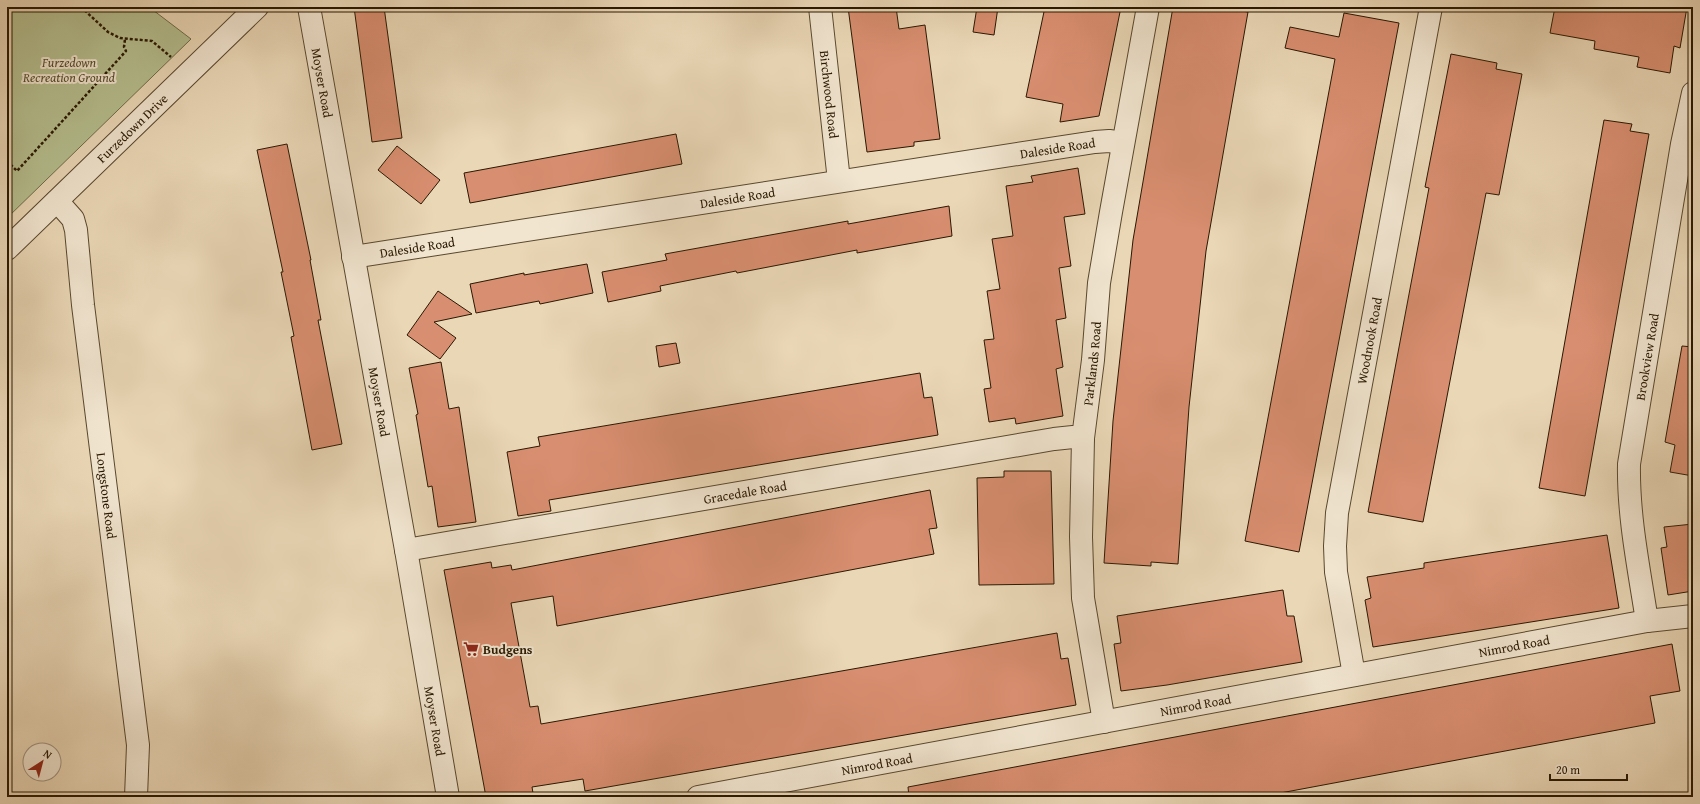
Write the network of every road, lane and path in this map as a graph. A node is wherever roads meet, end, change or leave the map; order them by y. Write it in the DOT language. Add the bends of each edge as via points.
graph roads {
  1 [pos="81,7"];
  2 [pos="257,7"];
  3 [pos="309,7"];
  4 [pos="820,7"];
  5 [pos="1148,7"];
  6 [pos="1431,7"];
  7 [pos="126,39"];
  8 [pos="188,74"];
  9 [pos="1693,92"];
  10 [pos="1123,143"];
  11 [pos="7,161"];
  12 [pos="839,181"];
  13 [pos="57,201"];
  14 [pos="7,249"];
  15 [pos="353,257"];
  16 [pos="1084,438"];
  17 [pos="406,550"];
  18 [pos="1693,616"];
  19 [pos="1647,621"];
  20 [pos="1354,675"];
  21 [pos="1104,722"];
  22 [pos="136,797"];
  23 [pos="448,797"];
  24 [pos="698,797"];
  1 -- 7 [label="path" via="108,32"];
  2 -- 8 [label="street, Furzedown Drive"];
  3 -- 15 [label="street, Moyser Road"];
  4 -- 12 [label="street, Birchwood Road"];
  5 -- 10 [label="street, Parklands Road"];
  6 -- 20 [label="street, Woodnook Road" via="1337,513 1336,572"];
  7 -- 8 [label="path" via="152,41"];
  7 -- 11 [label="path" via="126,51 17,171"];
  8 -- 13 [label="street, Furzedown Drive"];
  9 -- 19 [label="street, Brookview Road" via="1682,144 1629,464 1628,487"];
  10 -- 12 [label="street, Daleside Road" via="1095,142"];
  10 -- 16 [label="street, Parklands Road" via="1100,284"];
  12 -- 15 [label="street, Daleside Road"];
  13 -- 14 [label="street, Furzedown Drive"];
  13 -- 22 [label="street, Longstone Road" via="73,219 76,230 83,305 138,745"];
  15 -- 17 [label="street, Moyser Road"];
  16 -- 17 [label="street, Gracedale Road" via="1054,439"];
  16 -- 21 [label="street, Parklands Road" via="1082,590"];
  17 -- 23 [label="street, Moyser Road"];
  18 -- 19 [label="street, Nimrod Road"];
  19 -- 20 [label="street, Nimrod Road"];
  20 -- 21 [label="street, Nimrod Road"];
  21 -- 24 [label="street, Nimrod Road"];
}
